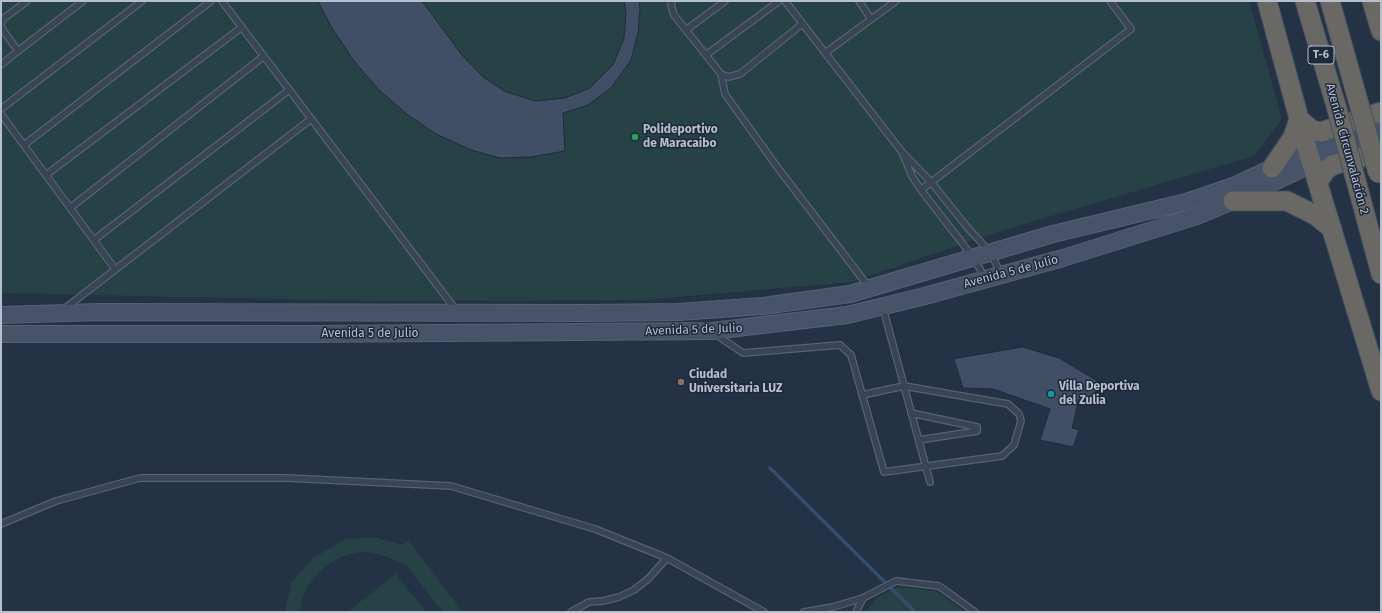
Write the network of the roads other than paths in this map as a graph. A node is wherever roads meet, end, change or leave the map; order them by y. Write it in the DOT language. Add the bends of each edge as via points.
graph roads {
  1 [pos="27,1"];
  2 [pos="83,1"];
  3 [pos="142,1"];
  4 [pos="211,1"];
  5 [pos="222,1"];
  6 [pos="672,1"];
  7 [pos="725,1"];
  8 [pos="779,1"];
  9 [pos="785,1"];
  10 [pos="859,1"];
  11 [pos="896,1"];
  12 [pos="1110,1"];
  13 [pos="1267,1"];
  14 [pos="1305,1"];
  15 [pos="1330,1"];
  16 [pos="1372,1"];
  17 [pos="871,19"];
  18 [pos="802,24"];
  19 [pos="1,25"];
  20 [pos="242,27"];
  21 [pos="686,30"];
  22 [pos="1381,31"];
  23 [pos="18,51"];
  24 [pos="825,53"];
  25 [pos="706,55"];
  26 [pos="264,56"];
  27 [pos="1,65"];
  28 [pos="721,74"];
  29 [pos="289,90"];
  30 [pos="1,109"];
  31 [pos="1381,112"];
  32 [pos="1,114"];
  33 [pos="311,118"];
  34 [pos="1300,119"];
  35 [pos="1381,125"];
  36 [pos="1381,141"];
  37 [pos="24,145"];
  38 [pos="902,152"];
  39 [pos="1381,152"];
  40 [pos="1310,156"];
  41 [pos="1272,168"];
  42 [pos="46,175"];
  43 [pos="1380,177"];
  44 [pos="931,182"];
  45 [pos="1318,182"];
  46 [pos="921,190"];
  47 [pos="1233,201"];
  48 [pos="70,208"];
  49 [pos="1332,229"];
  50 [pos="94,240"];
  51 [pos="990,252"];
  52 [pos="973,257"];
  53 [pos="115,269"];
  54 [pos="1381,274"];
  55 [pos="994,277"];
  56 [pos="869,288"];
  57 [pos="882,306"];
  58 [pos="458,312"];
  59 [pos="58,314"];
  60 [pos="1,315"];
  61 [pos="712,331"];
  62 [pos="1,334"];
  63 [pos="456,334"];
  64 [pos="904,386"];
  65 [pos="1381,391"];
  66 [pos="862,395"];
  67 [pos="911,413"];
  68 [pos="919,440"];
  69 [pos="926,466"];
  70 [pos="930,482"];
  71 [pos="1,524"];
  72 [pos="667,558"];
  73 [pos="863,598"];
  74 [pos="571,612"];
  75 [pos="764,612"];
  76 [pos="804,612"];
  77 [pos="856,612"];
  78 [pos="975,612"];
  1 -- 19 [label="lane" via="3,19"];
  2 -- 23 [label="lane"];
  3 -- 30 [label="lane"];
  4 -- 37 [label="lane"];
  5 -- 20 [label="lane"];
  6 -- 21 [label="lane" via="674,15"];
  7 -- 21 [label="lane"];
  8 -- 25 [label="lane"];
  9 -- 18 [label="lane"];
  10 -- 17 [label="lane"];
  11 -- 17 [label="lane"];
  12 -- 44 [label="lane" via="1131,29"];
  13 -- 34 [label="highway"];
  14 -- 54 [label="highway, Avenida Circunvalación 2 / T-6, bridge"];
  15 -- 43 [label="highway, Avenida Circunvalación 2 / T-6, bridge"];
  16 -- 22 [label="highway"];
  17 -- 24 [label="lane"];
  18 -- 24 [label="lane"];
  18 -- 28 [label="lane" via="740,74 728,77"];
  19 -- 23 [label="lane"];
  20 -- 26 [label="lane"];
  20 -- 42 [label="lane"];
  21 -- 25 [label="lane"];
  23 -- 27 [label="lane"];
  24 -- 38 [label="lane"];
  25 -- 28 [label="lane"];
  26 -- 29 [label="lane"];
  26 -- 48 [label="lane"];
  28 -- 56 [label="lane" via="725,94"];
  29 -- 33 [label="lane"];
  29 -- 50 [label="lane"];
  31 -- 34 [label="highway" via="1321,132 1312,130"];
  32 -- 37 [label="lane"];
  33 -- 53 [label="lane"];
  33 -- 58 [label="lane"];
  34 -- 40 [label="highway"];
  34 -- 41 [label="highway"];
  35 -- 40 [label="main road, Avenida 5 de Julio"];
  36 -- 40 [label="main road, Avenida 5 de Julio"];
  37 -- 42 [label="lane"];
  38 -- 44 [label="lane"];
  38 -- 46 [label="lane"];
  39 -- 45 [label="highway" via="1333,165"];
  40 -- 41 [label="main road, Avenida 5 de Julio"];
  40 -- 45 [label="highway"];
  40 -- 47 [label="main road, Avenida 5 de Julio"];
  41 -- 51 [label="main road, Avenida 5 de Julio" via="1236,185 1186,202 1052,234"];
  42 -- 48 [label="lane"];
  44 -- 46 [label="lane"];
  44 -- 51 [label="lane"];
  45 -- 49 [label="highway"];
  46 -- 52 [label="lane"];
  47 -- 49 [label="highway" via="1287,201 1315,215"];
  47 -- 55 [label="main road, Avenida 5 de Julio" via="1190,218"];
  48 -- 50 [label="lane"];
  49 -- 65 [label="highway"];
  50 -- 53 [label="lane"];
  51 -- 52 [label="main road, Avenida 5 de Julio"];
  51 -- 55 [label="lane"];
  52 -- 55 [label="lane"];
  52 -- 56 [label="main road, Avenida 5 de Julio"];
  53 -- 59 [label="lane"];
  55 -- 57 [label="main road, Avenida 5 de Julio"];
  56 -- 58 [label="main road, Avenida 5 de Julio" via="850,294 763,306 679,312"];
  57 -- 61 [label="main road, Avenida 5 de Julio" via="847,315"];
  57 -- 64 [label="lane"];
  58 -- 59 [label="main road, Avenida 5 de Julio"];
  58 -- 63 [label="main road"];
  59 -- 60 [label="main road, Avenida 5 de Julio"];
  61 -- 63 [label="main road, Avenida 5 de Julio"];
  61 -- 66 [label="lane" via="743,353 840,345 851,355"];
  62 -- 63 [label="main road, Avenida 5 de Julio"];
  64 -- 66 [label="lane"];
  64 -- 67 [label="lane"];
  64 -- 69 [label="lane" via="1008,404 1019,414 1021,421 1014,445 1002,456"];
  66 -- 69 [label="lane" via="884,472"];
  67 -- 68 [label="lane"];
  67 -- 68 [label="lane" via="976,427 977,431"];
  68 -- 69 [label="lane"];
  69 -- 70 [label="lane"];
  71 -- 72 [label="lane" via="56,501 140,478 376,481 451,486 595,529"];
  72 -- 74 [label="lane" via="634,590 619,597 589,602"];
  72 -- 75 [label="lane"];
  73 -- 76 [label="lane"];
  73 -- 77 [label="lane"];
  73 -- 78 [label="lane" via="896,581 939,586"];
}
